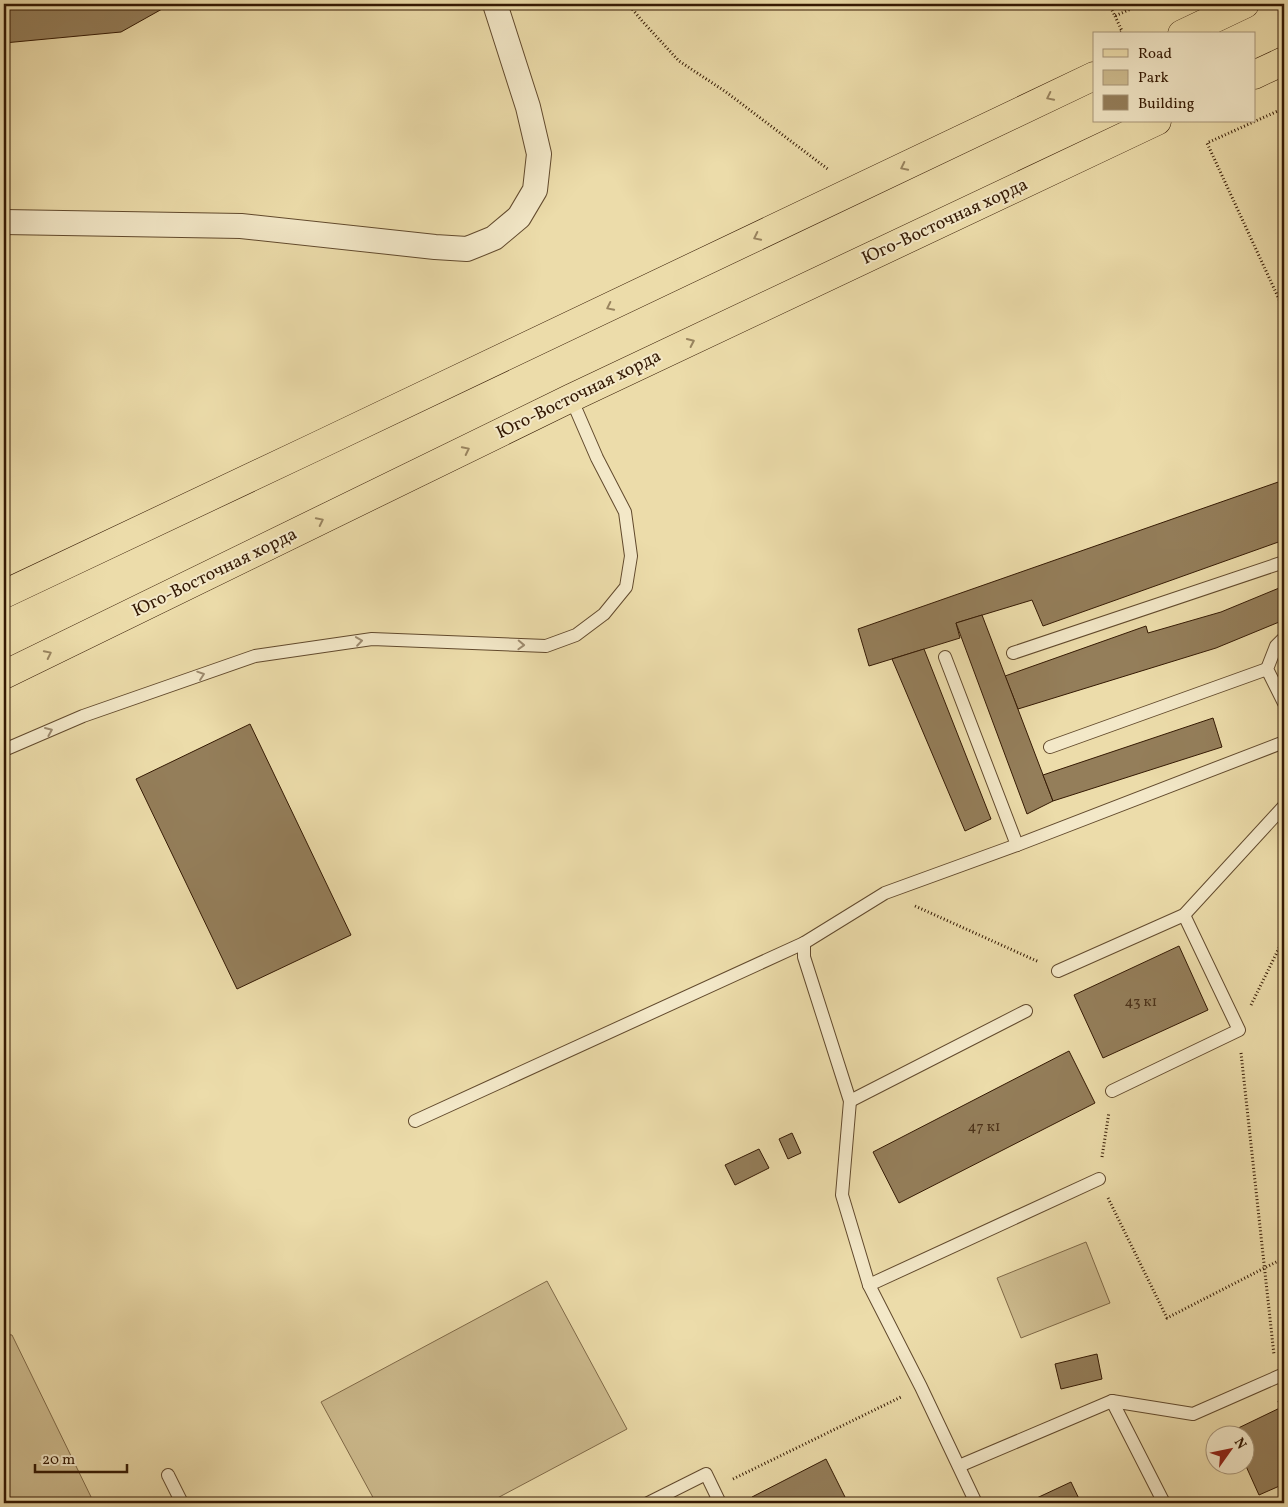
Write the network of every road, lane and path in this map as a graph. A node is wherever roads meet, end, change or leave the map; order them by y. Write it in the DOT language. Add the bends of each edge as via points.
graph roads {
  1 [pos="495,4"];
  2 [pos="628,4"];
  3 [pos="1109,4"];
  4 [pos="1142,4"];
  5 [pos="1245,4"];
  6 [pos="1115,16"];
  7 [pos="1122,32"];
  8 [pos="1186,32"];
  9 [pos="1284,61"];
  10 [pos="1256,74"];
  11 [pos="1093,76"];
  12 [pos="1280,110"];
  13 [pos="1256,121"];
  14 [pos="1155,122"];
  15 [pos="1253,122"];
  16 [pos="837,166"];
  17 [pos="4,222"];
  18 [pos="1284,310"];
  19 [pos="571,398"];
  20 [pos="1284,562"];
  21 [pos="4,594"];
  22 [pos="1284,638"];
  23 [pos="1012,653"];
  24 [pos="945,657"];
  25 [pos="1268,669"];
  26 [pos="4,675"];
  27 [pos="1284,703"];
  28 [pos="1284,742"];
  29 [pos="1050,747"];
  30 [pos="4,750"];
  31 [pos="1284,806"];
  32 [pos="1017,845"];
  33 [pos="884,893"];
  34 [pos="1184,915"];
  35 [pos="1284,939"];
  36 [pos="804,944"];
  37 [pos="1058,971"];
  38 [pos="1026,1011"];
  39 [pos="1239,1030"];
  40 [pos="1112,1091"];
  41 [pos="850,1101"];
  42 [pos="415,1121"];
  43 [pos="1098,1179"];
  44 [pos="1284,1258"];
  45 [pos="1265,1268"];
  46 [pos="869,1285"];
  47 [pos="1280,1376"];
  48 [pos="921,1388"];
  49 [pos="1112,1401"];
  50 [pos="1280,1408"];
  51 [pos="959,1466"];
  52 [pos="168,1474"];
  53 [pos="732,1480"];
  54 [pos="182,1503"];
  55 [pos="648,1503"];
  56 [pos="720,1503"];
  57 [pos="976,1503"];
  58 [pos="1164,1503"];
  1 -- 17 [label="street" via="528,107 539,154 535,190 518,216 494,238 467,249 241,226"];
  2 -- 16 [label="path" via="679,61 726,92 828,170"];
  3 -- 6 [label="path"];
  4 -- 6 [label="path"];
  5 -- 8 [label="main road"];
  6 -- 7 [label="path"];
  9 -- 10 [label="main road"];
  11 -- 21 [label="main road, one-way"];
  12 -- 13 [label="path"];
  19 -- 14 [label="main road, Юго-Восточная хорда, one-way"];
  15 -- 18 [label="path" via="1206,143"];
  26 -- 19 [label="main road, Юго-Восточная хорда, one-way"];
  30 -- 19 [label="lane, one-way" via="83,716 255,656 372,639 546,646 576,635 604,614 626,587 631,556 625,512"];
  20 -- 23 [label="lane"];
  22 -- 25 [label="lane" via="1276,646"];
  24 -- 32 [label="lane"];
  25 -- 27 [label="lane"];
  25 -- 29 [label="lane"];
  28 -- 32 [label="lane"];
  31 -- 34 [label="lane"];
  32 -- 33 [label="lane"];
  33 -- 36 [label="lane"];
  33 -- 37 [label="path"];
  34 -- 37 [label="lane"];
  34 -- 39 [label="lane"];
  35 -- 39 [label="path"];
  36 -- 41 [label="lane" via="804,957"];
  36 -- 42 [label="lane"];
  38 -- 41 [label="lane"];
  39 -- 40 [label="lane"];
  39 -- 45 [label="path"];
  40 -- 43 [label="path"];
  41 -- 46 [label="lane" via="842,1195"];
  43 -- 45 [label="path" via="1167,1318"];
  43 -- 46 [label="lane"];
  44 -- 45 [label="path"];
  45 -- 47 [label="path"];
  46 -- 48 [label="lane"];
  47 -- 49 [label="lane" via="1192,1414"];
  47 -- 50 [label="path"];
  48 -- 51 [label="lane"];
  48 -- 53 [label="path"];
  49 -- 51 [label="lane"];
  49 -- 58 [label="lane"];
  51 -- 57 [label="lane"];
  52 -- 54 [label="lane"];
  55 -- 56 [label="lane" via="706,1474"];
}
